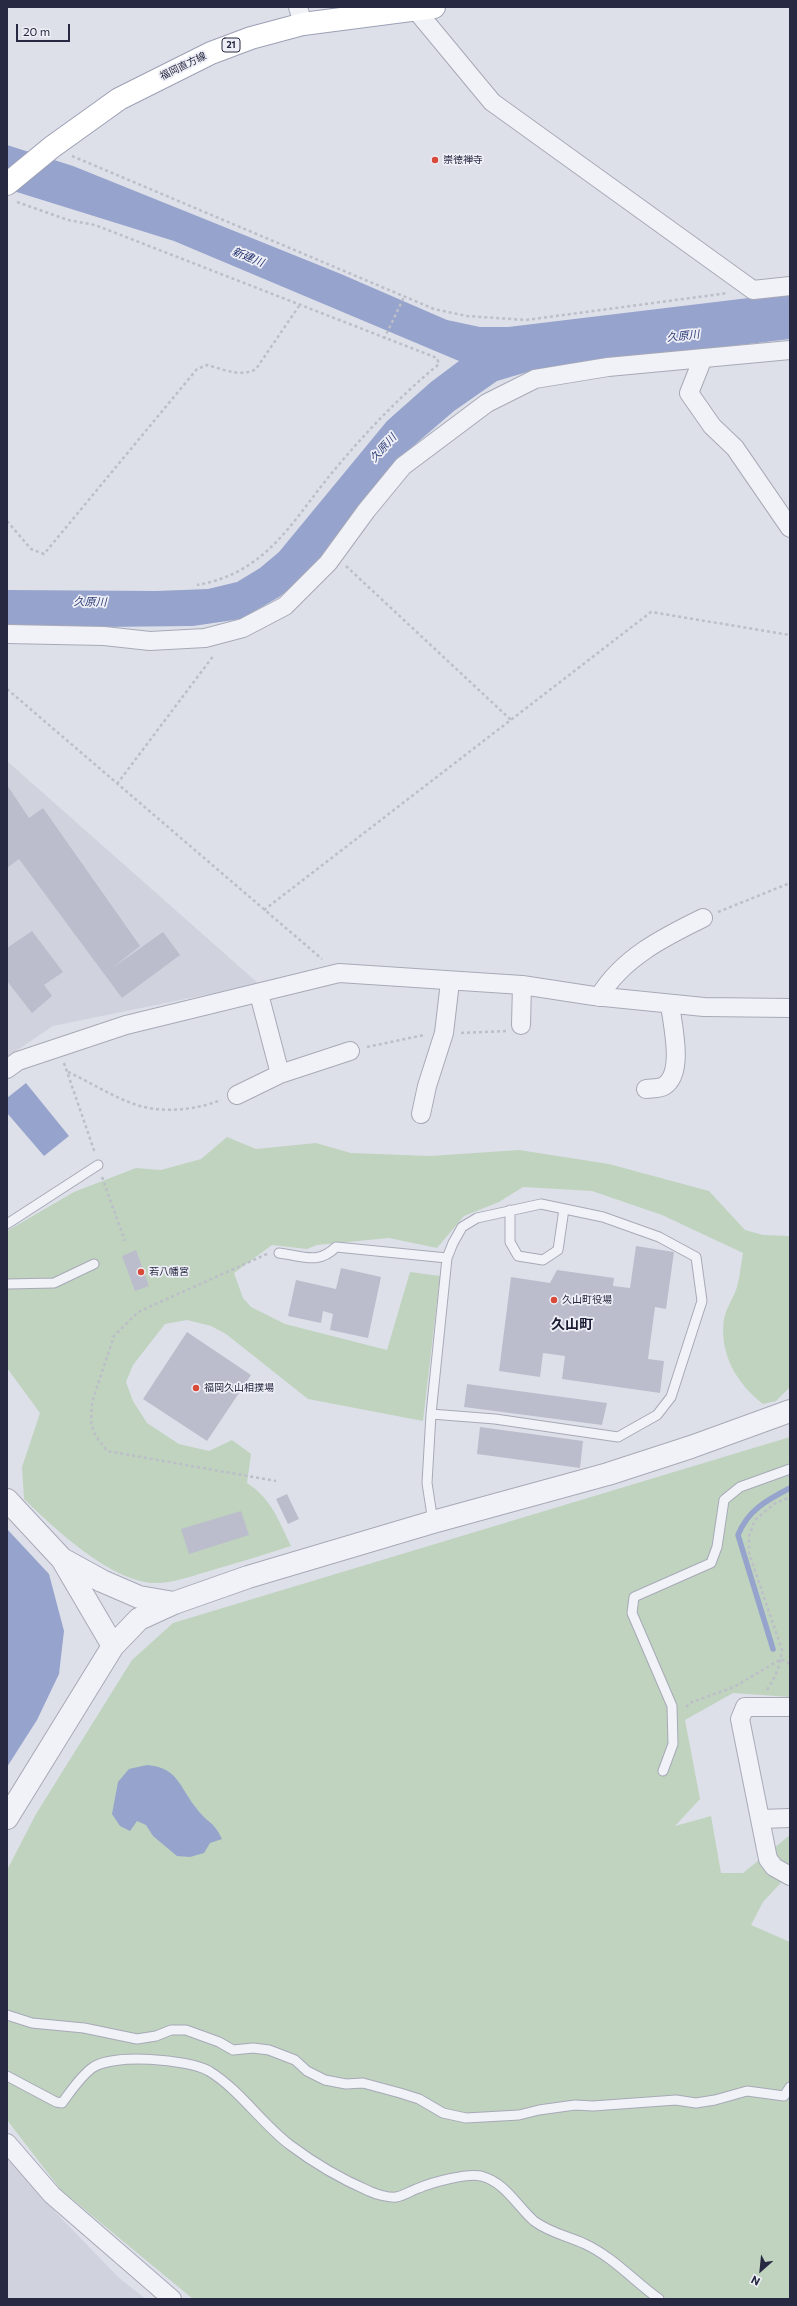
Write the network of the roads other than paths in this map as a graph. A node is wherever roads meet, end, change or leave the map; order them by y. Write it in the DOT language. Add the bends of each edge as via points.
graph roads {
  1 [pos="424,8"];
  2 [pos="300,15"];
  3 [pos="10,192"];
  4 [pos="790,286"];
  5 [pos="790,350"];
  6 [pos="703,358"];
  7 [pos="790,528"];
  8 [pos="7,634"];
  9 [pos="703,918"];
  10 [pos="450,982"];
  11 [pos="522,985"];
  12 [pos="258,994"];
  13 [pos="599,997"];
  14 [pos="670,1004"];
  15 [pos="790,1008"];
  16 [pos="521,1025"];
  17 [pos="350,1051"];
  18 [pos="7,1069"];
  19 [pos="280,1074"];
  20 [pos="646,1089"];
  21 [pos="237,1095"];
  22 [pos="421,1114"];
  23 [pos="98,1164"];
  24 [pos="564,1209"];
  25 [pos="510,1210"];
  26 [pos="7,1224"];
  27 [pos="279,1253"];
  28 [pos="448,1258"];
  29 [pos="94,1264"];
  30 [pos="7,1284"];
  31 [pos="790,1411"];
  32 [pos="431,1414"];
  33 [pos="790,1469"];
  34 [pos="7,1500"];
  35 [pos="433,1522"];
  36 [pos="62,1559"];
  37 [pos="174,1603"];
  38 [pos="113,1646"];
  39 [pos="790,1707"];
  40 [pos="663,1771"];
  41 [pos="7,1818"];
  42 [pos="790,1818"];
  43 [pos="760,1819"];
  44 [pos="790,1876"];
  45 [pos="7,2014"];
  46 [pos="7,2076"];
  47 [pos="790,2087"];
  48 [pos="7,2143"];
  49 [pos="172,2299"];
  50 [pos="659,2299"];
  1 -- 2 [label="main road, 福岡直方線 / 21"];
  1 -- 4 [label="street" via="492,102 753,290"];
  2 -- 3 [label="main road, 福岡直方線 / 21" via="252,38 211,53 118,99 52,147"];
  5 -- 6 [label="street"];
  6 -- 7 [label="street" via="690,393 712,426 735,448"];
  6 -- 8 [label="street" via="608,367 535,379 487,403 403,466 334,555 285,606 243,628 205,638 150,641 104,636"];
  9 -- 13 [label="street" via="652,944 606,985"];
  10 -- 11 [label="street"];
  10 -- 12 [label="street" via="339,973"];
  10 -- 22 [label="street" via="444,1034 426,1086"];
  11 -- 13 [label="street"];
  11 -- 16 [label="street"];
  12 -- 18 [label="street" via="126,1025 18,1061"];
  12 -- 19 [label="street"];
  13 -- 14 [label="street"];
  14 -- 15 [label="street"];
  14 -- 20 [label="street" via="676,1056 674,1071 670,1080 662,1087"];
  17 -- 19 [label="street"];
  19 -- 21 [label="street"];
  23 -- 26 [label="lane"];
  24 -- 25 [label="lane" via="541,1204"];
  24 -- 25 [label="lane" via="558,1250 543,1260 518,1256 510,1242"];
  24 -- 32 [label="lane" via="603,1217 659,1237 696,1257 702,1300 671,1397 657,1416 618,1437 495,1419"];
  25 -- 28 [label="lane" via="477,1218 462,1227"];
  27 -- 28 [label="lane" via="320,1259 336,1247"];
  28 -- 32 [label="lane"];
  29 -- 30 [label="lane" via="54,1283"];
  31 -- 35 [label="street" via="608,1474"];
  32 -- 35 [label="lane" via="427,1482"];
  33 -- 40 [label="lane" via="740,1487 724,1500 718,1547 711,1563 634,1597 632,1614 672,1706 673,1744"];
  34 -- 36 [label="street"];
  35 -- 37 [label="street" via="248,1577"];
  36 -- 37 [label="street" via="102,1581 139,1597"];
  36 -- 38 [label="street"];
  37 -- 38 [label="street" via="139,1619"];
  38 -- 41 [label="street"];
  39 -- 43 [label="street" via="745,1707 740,1719"];
  42 -- 43 [label="street"];
  43 -- 44 [label="street" via="768,1859 774,1867"];
  45 -- 47 [label="lane" via="32,2023 84,2028 137,2039 171,2030 186,2030 233,2050 269,2050 294,2060 307,2071 325,2080 346,2084 364,2083 419,2099 443,2113 466,2118 519,2115 575,2105 676,2100 696,2103 748,2091 784,2096"];
  46 -- 50 [label="lane" via="62,2103 94,2067 128,2059 165,2060 198,2066 226,2085 289,2144 350,2182 371,2192 396,2197 421,2187 471,2175 482,2176 497,2184 539,2224 566,2238 585,2244 612,2260"];
  48 -- 49 [label="street" via="52,2195"];
}
